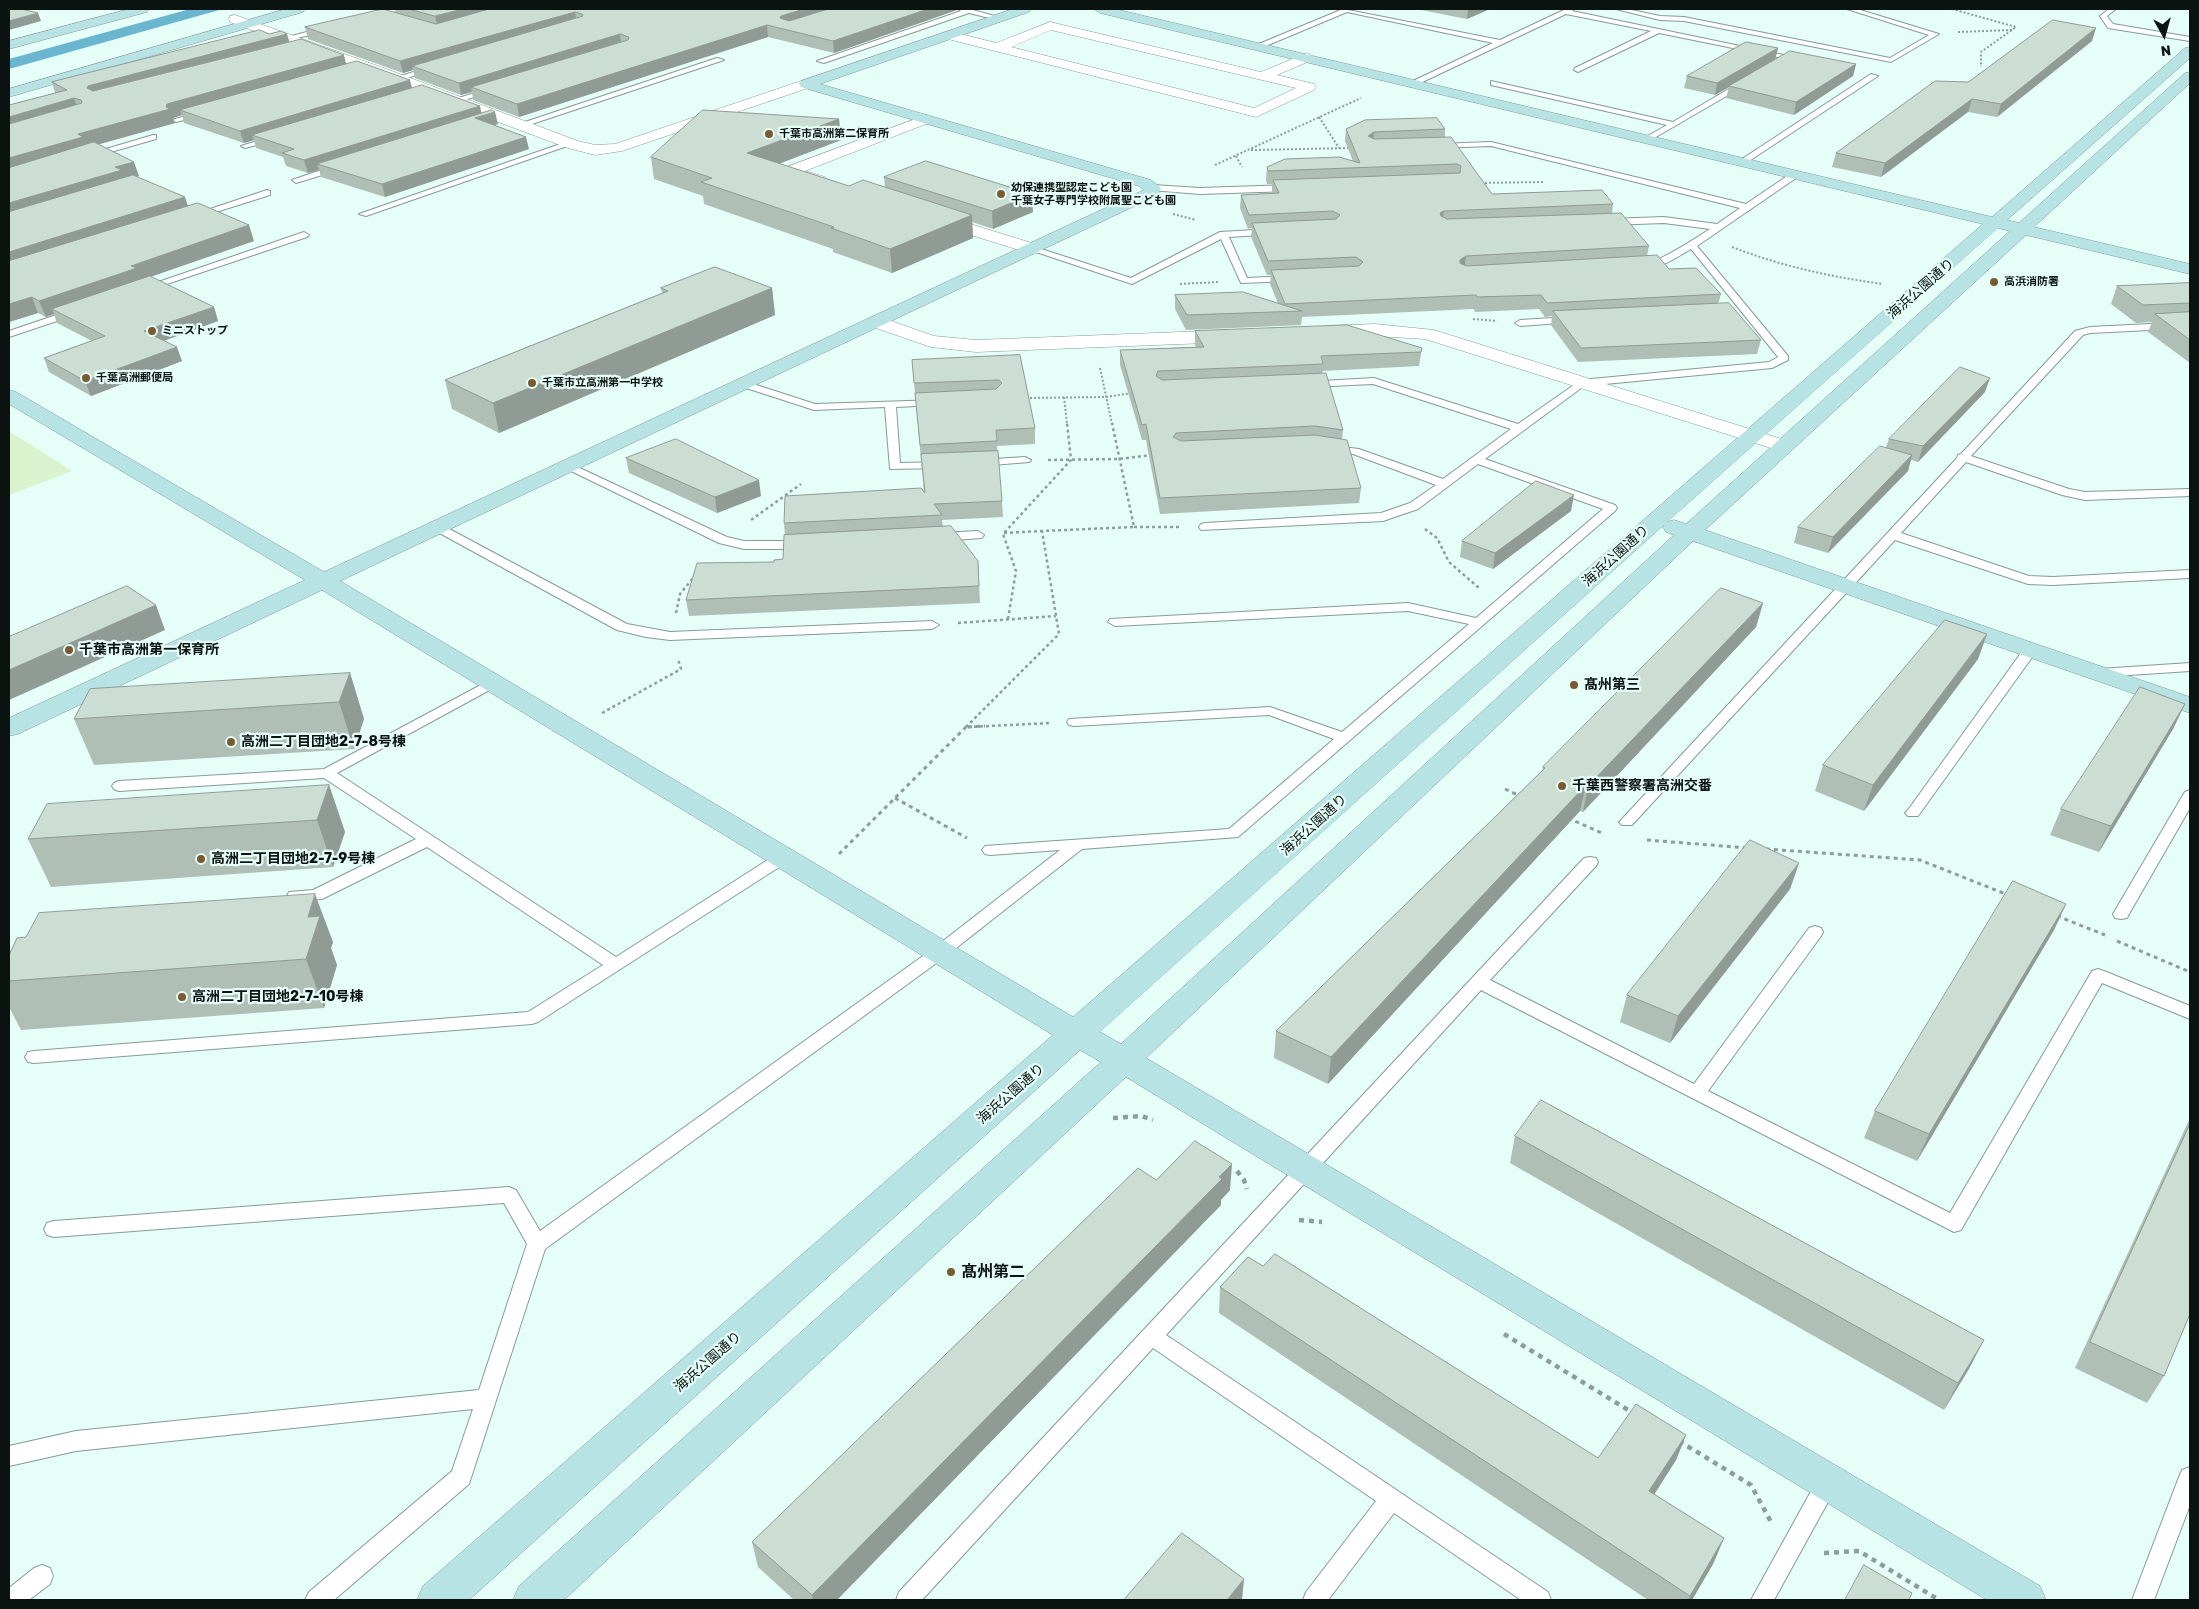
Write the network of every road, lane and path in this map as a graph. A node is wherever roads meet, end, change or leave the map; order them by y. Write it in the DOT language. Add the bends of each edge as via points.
graph roads {
  1 [pos="117,9"];
  2 [pos="143,9"];
  3 [pos="272,9"];
  4 [pos="299,9"];
  5 [pos="401,9"];
  6 [pos="1025,9"];
  7 [pos="1100,9"];
  8 [pos="1619,9"];
  9 [pos="1850,9"];
  10 [pos="1952,9"];
  11 [pos="2113,9"];
  12 [pos="965,10"];
  13 [pos="1568,10"];
  14 [pos="1692,14"];
  15 [pos="379,15"];
  16 [pos="998,18"];
  17 [pos="360,19"];
  18 [pos="1684,19"];
  19 [pos="396,20"];
  20 [pos="241,22"];
  21 [pos="333,26"];
  22 [pos="2013,30"];
  23 [pos="1657,31"];
  24 [pos="1935,34"];
  25 [pos="949,35"];
  26 [pos="9,38"];
  27 [pos="2190,39"];
  28 [pos="1502,43"];
  29 [pos="288,44"];
  30 [pos="9,45"];
  31 [pos="1258,46"];
  32 [pos="998,47"];
  33 [pos="2190,51"];
  34 [pos="1307,58"];
  35 [pos="720,60"];
  36 [pos="821,61"];
  37 [pos="446,64"];
  38 [pos="367,67"];
  39 [pos="1772,67"];
  40 [pos="1981,67"];
  41 [pos="1578,70"];
  42 [pos="348,72"];
  43 [pos="1262,76"];
  44 [pos="1755,76"];
  45 [pos="1874,76"];
  46 [pos="2190,76"];
  47 [pos="398,78"];
  48 [pos="1400,79"];
  49 [pos="1416,83"];
  50 [pos="1494,83"];
  51 [pos="9,84"];
  52 [pos="806,84"];
  53 [pos="503,86"];
  54 [pos="433,91"];
  55 [pos="9,93"];
  56 [pos="414,97"];
  57 [pos="456,100"];
  58 [pos="214,109"];
  59 [pos="501,117"];
  60 [pos="1319,117"];
  61 [pos="926,119"];
  62 [pos="176,120"];
  63 [pos="482,123"];
  64 [pos="1672,124"];
  65 [pos="520,125"];
  66 [pos="283,135"];
  67 [pos="153,137"];
  68 [pos="1649,139"];
  69 [pos="569,144"];
  70 [pos="245,146"];
  71 [pos="1432,146"];
  72 [pos="1356,148"];
  73 [pos="1339,149"];
  74 [pos="1247,150"];
  75 [pos="81,158"];
  76 [pos="1743,161"];
  77 [pos="352,163"];
  78 [pos="1796,174"];
  79 [pos="296,180"];
  80 [pos="836,186"];
  81 [pos="1153,188"];
  82 [pos="1303,188"];
  83 [pos="1177,190"];
  84 [pos="268,193"];
  85 [pos="1748,207"];
  86 [pos="920,213"];
  87 [pos="363,214"];
  88 [pos="184,219"];
  89 [pos="1594,222"];
  90 [pos="1997,222"];
  91 [pos="1718,227"];
  92 [pos="2025,228"];
  93 [pos="1282,232"];
  94 [pos="1223,234"];
  95 [pos="304,235"];
  96 [pos="1705,236"];
  97 [pos="1692,245"];
  98 [pos="1032,249"];
  99 [pos="1637,265"];
  100 [pos="2190,269"];
  101 [pos="1299,278"];
  102 [pos="1132,281"];
  103 [pos="1244,281"];
  104 [pos="1921,288"];
  105 [pos="129,294"];
  106 [pos="83,309"];
  107 [pos="1472,318"];
  108 [pos="1579,320"];
  109 [pos="877,322"];
  110 [pos="1520,323"];
  111 [pos="2190,325"];
  112 [pos="1307,333"];
  113 [pos="9,334"];
  114 [pos="1249,335"];
  115 [pos="1094,342"];
  116 [pos="1581,383"];
  117 [pos="744,384"];
  118 [pos="1297,384"];
  119 [pos="1134,393"];
  120 [pos="9,396"];
  121 [pos="1106,397"];
  122 [pos="1025,398"];
  123 [pos="1064,398"];
  124 [pos="948,401"];
  125 [pos="890,404"];
  126 [pos="1520,428"];
  127 [pos="1752,436"];
  128 [pos="1784,446"];
  129 [pos="1321,447"];
  130 [pos="1154,455"];
  131 [pos="1962,457"];
  132 [pos="1120,459"];
  133 [pos="1025,460"];
  134 [pos="1071,460"];
  135 [pos="1477,460"];
  136 [pos="969,463"];
  137 [pos="950,464"];
  138 [pos="569,466"];
  139 [pos="1445,484"];
  140 [pos="2190,493"];
  141 [pos="1401,512"];
  142 [pos="1655,521"];
  143 [pos="438,527"];
  144 [pos="1205,527"];
  145 [pos="1134,528"];
  146 [pos="1042,530"];
  147 [pos="1690,532"];
  148 [pos="1003,534"];
  149 [pos="978,535"];
  150 [pos="1893,535"];
  151 [pos="928,538"];
  152 [pos="819,544"];
  153 [pos="2190,574"];
  154 [pos="323,581"];
  155 [pos="1846,586"];
  156 [pos="1497,606"];
  157 [pos="1056,616"];
  158 [pos="1008,619"];
  159 [pos="1115,622"];
  160 [pos="1478,622"];
  161 [pos="932,625"];
  162 [pos="670,636"];
  163 [pos="2031,649"];
  164 [pos="2190,667"];
  165 [pos="2099,673"];
  166 [pos="492,683"];
  167 [pos="2190,705"];
  168 [pos="1074,722"];
  169 [pos="967,727"];
  170 [pos="9,728"];
  171 [pos="572,730"];
  172 [pos="1344,738"];
  173 [pos="328,773"];
  174 [pos="119,786"];
  175 [pos="1505,789"];
  176 [pos="2190,795"];
  177 [pos="1523,797"];
  178 [pos="895,798"];
  179 [pos="1913,813"];
  180 [pos="1568,818"];
  181 [pos="1627,822"];
  182 [pos="1612,838"];
  183 [pos="428,840"];
  184 [pos="1642,840"];
  185 [pos="1078,844"];
  186 [pos="1751,848"];
  187 [pos="1761,848"];
  188 [pos="990,850"];
  189 [pos="782,858"];
  190 [pos="1590,862"];
  191 [pos="816,877"];
  192 [pos="278,897"];
  193 [pos="2011,897"];
  194 [pos="2048,912"];
  195 [pos="2121,914"];
  196 [pos="1815,932"];
  197 [pos="940,952"];
  198 [pos="616,965"];
  199 [pos="2190,972"];
  200 [pos="1479,982"];
  201 [pos="2190,1014"];
  202 [pos="1078,1035"];
  203 [pos="34,1057"];
  204 [pos="1124,1060"];
  205 [pos="1697,1093"];
  206 [pos="1107,1119"];
  207 [pos="1162,1125"];
  208 [pos="1229,1166"];
  209 [pos="1306,1169"];
  210 [pos="1248,1193"];
  211 [pos="1295,1220"];
  212 [pos="1330,1227"];
  213 [pos="54,1229"];
  214 [pos="537,1244"];
  215 [pos="1498,1330"];
  216 [pos="1151,1336"];
  217 [pos="487,1398"];
  218 [pos="1641,1418"];
  219 [pos="1675,1438"];
  220 [pos="9,1456"];
  221 [pos="2190,1477"];
  222 [pos="1828,1482"];
  223 [pos="1391,1500"];
  224 [pos="1771,1522"];
  225 [pos="1816,1553"];
  226 [pos="42,1576"];
  227 [pos="10,1600"];
  228 [pos="317,1600"];
  229 [pos="438,1600"];
  230 [pos="534,1600"];
  231 [pos="907,1600"];
  232 [pos="1314,1600"];
  233 [pos="1540,1600"];
  234 [pos="1762,1600"];
  235 [pos="1939,1600"];
  236 [pos="2025,1600"];
  237 [pos="2142,1600"];
  1 -- 26 [label="street"];
  2 -- 30 [label="street"];
  3 -- 20 [label="street"];
  4 -- 20 [label="street"];
  5 -- 15 [label="lane"];
  6 -- 16 [label="street"];
  7 -- 31 [label="street"];
  8 -- 18 [label="lane" via="1660,18"];
  9 -- 24 [label="lane"];
  10 -- 22 [label="path" via="2016,27"];
  11 -- 27 [label="lane" via="2103,16 2112,26"];
  12 -- 16 [label="lane"];
  12 -- 36 [label="lane"];
  13 -- 23 [label="lane"];
  13 -- 28 [label="lane"];
  14 -- 18 [label="lane"];
  15 -- 17 [label="lane"];
  15 -- 19 [label="lane"];
  16 -- 25 [label="street"];
  18 -- 24 [label="lane" via="1891,60"];
  20 -- 29 [label="street"];
  20 -- 51 [label="street"];
  20 -- 55 [label="street"];
  21 -- 29 [label="lane"];
  22 -- 24 [label="path"];
  22 -- 40 [label="path" via="1981,52"];
  23 -- 39 [label="lane" via="1788,58"];
  23 -- 41 [label="lane"];
  25 -- 32 [label="street"];
  25 -- 52 [label="street"];
  28 -- 31 [label="lane" via="1346,10"];
  28 -- 49 [label="lane"];
  29 -- 38 [label="street" via="308,46"];
  31 -- 34 [label="street"];
  32 -- 43 [label="street" via="1050,26"];
  32 -- 43 [label="street" via="1256,113 1309,88"];
  33 -- 90 [label="street, 海浜公園通り"];
  34 -- 43 [label="street"];
  34 -- 48 [label="street"];
  35 -- 65 [label="lane"];
  37 -- 47 [label="lane"];
  38 -- 42 [label="lane"];
  38 -- 47 [label="street"];
  44 -- 64 [label="lane"];
  45 -- 76 [label="lane"];
  46 -- 92 [label="street, 海浜公園通り"];
  47 -- 54 [label="street"];
  48 -- 49 [label="street"];
  48 -- 60 [label="path"];
  49 -- 68 [label="street"];
  50 -- 64 [label="lane"];
  52 -- 61 [label="street"];
  52 -- 69 [label="street" via="617,148 595,150"];
  53 -- 57 [label="lane"];
  54 -- 56 [label="lane"];
  54 -- 57 [label="street"];
  57 -- 59 [label="street"];
  58 -- 62 [label="lane"];
  59 -- 63 [label="lane"];
  59 -- 65 [label="street"];
  60 -- 73 [label="path"];
  60 -- 74 [label="path"];
  61 -- 80 [label="street" via="790,171"];
  61 -- 81 [label="street"];
  64 -- 68 [label="lane"];
  65 -- 69 [label="street"];
  66 -- 70 [label="lane"];
  67 -- 75 [label="lane"];
  68 -- 76 [label="street"];
  69 -- 87 [label="lane"];
  71 -- 85 [label="lane" via="1491,144"];
  72 -- 73 [label="path"];
  73 -- 74 [label="path"];
  74 -- 83 [label="path" via="1195,175"];
  76 -- 78 [label="street"];
  77 -- 79 [label="lane"];
  78 -- 85 [label="lane"];
  78 -- 90 [label="street"];
  81 -- 83 [label="lane"];
  81 -- 98 [label="street" via="1147,195"];
  82 -- 83 [label="lane"];
  84 -- 88 [label="lane"];
  85 -- 91 [label="lane"];
  86 -- 98 [label="street"];
  89 -- 91 [label="lane" via="1664,220"];
  90 -- 92 [label="street"];
  90 -- 104 [label="street, 海浜公園通り"];
  91 -- 96 [label="lane"];
  92 -- 100 [label="street"];
  92 -- 128 [label="street, 海浜公園通り"];
  93 -- 94 [label="lane"];
  94 -- 102 [label="lane"];
  94 -- 103 [label="lane"];
  95 -- 105 [label="lane"];
  96 -- 97 [label="lane"];
  96 -- 104 [label="path" via="1757,257 1843,279"];
  97 -- 99 [label="lane" via="1656,264"];
  97 -- 116 [label="lane" via="1741,312 1784,358 1772,365"];
  98 -- 102 [label="lane"];
  98 -- 109 [label="street"];
  101 -- 103 [label="lane"];
  102 -- 103 [label="path" via="1147,286"];
  104 -- 127 [label="street, 海浜公園通り"];
  106 -- 113 [label="lane"];
  107 -- 110 [label="path"];
  108 -- 110 [label="lane"];
  109 -- 115 [label="street" via="953,345"];
  109 -- 117 [label="street"];
  111 -- 131 [label="lane" via="2079,333"];
  112 -- 116 [label="street" via="1374,330 1427,334"];
  114 -- 115 [label="street"];
  115 -- 121 [label="path"];
  116 -- 126 [label="lane"];
  116 -- 127 [label="street"];
  117 -- 125 [label="lane" via="814,407"];
  117 -- 138 [label="street"];
  118 -- 126 [label="lane" via="1374,381"];
  119 -- 121 [label="path"];
  120 -- 154 [label="street"];
  121 -- 123 [label="path"];
  121 -- 132 [label="path"];
  122 -- 123 [label="path"];
  123 -- 134 [label="path"];
  124 -- 125 [label="lane"];
  125 -- 137 [label="lane" via="894,467"];
  126 -- 135 [label="lane"];
  127 -- 128 [label="street"];
  127 -- 142 [label="street, 海浜公園通り"];
  128 -- 147 [label="street, 海浜公園通り"];
  129 -- 139 [label="lane" via="1355,451"];
  130 -- 132 [label="path"];
  131 -- 140 [label="lane" via="2085,496"];
  131 -- 150 [label="lane"];
  132 -- 134 [label="path"];
  132 -- 145 [label="path"];
  133 -- 134 [label="path"];
  133 -- 136 [label="lane"];
  134 -- 148 [label="path"];
  135 -- 139 [label="lane"];
  135 -- 156 [label="lane" via="1611,508"];
  138 -- 143 [label="street"];
  138 -- 152 [label="lane" via="723,540 744,546"];
  139 -- 141 [label="lane"];
  141 -- 144 [label="lane" via="1383,517"];
  141 -- 156 [label="path" via="1437,538 1449,562"];
  142 -- 147 [label="street"];
  142 -- 202 [label="street, 海浜公園通り"];
  143 -- 154 [label="street"];
  143 -- 162 [label="lane" via="622,627"];
  144 -- 145 [label="path"];
  145 -- 146 [label="path"];
  146 -- 148 [label="path"];
  146 -- 157 [label="path"];
  147 -- 155 [label="street"];
  147 -- 204 [label="street, 海浜公園通り"];
  148 -- 149 [label="path"];
  148 -- 158 [label="path" via="1016,572"];
  149 -- 151 [label="lane"];
  150 -- 153 [label="lane" via="2028,580"];
  150 -- 155 [label="lane"];
  154 -- 166 [label="street"];
  154 -- 170 [label="street"];
  155 -- 163 [label="street"];
  155 -- 181 [label="lane"];
  156 -- 160 [label="lane"];
  157 -- 158 [label="path"];
  157 -- 169 [label="path" via="1059,634"];
  158 -- 161 [label="path"];
  159 -- 160 [label="lane" via="1408,607"];
  160 -- 172 [label="lane"];
  161 -- 162 [label="lane"];
  162 -- 171 [label="path" via="681,669"];
  163 -- 165 [label="street"];
  163 -- 179 [label="lane"];
  164 -- 165 [label="lane"];
  165 -- 167 [label="street"];
  166 -- 171 [label="street"];
  166 -- 173 [label="lane"];
  168 -- 169 [label="path"];
  168 -- 172 [label="lane" via="1270,711"];
  169 -- 178 [label="path"];
  171 -- 189 [label="street"];
  172 -- 185 [label="lane" via="1233,834"];
  173 -- 174 [label="lane"];
  173 -- 183 [label="lane"];
  175 -- 177 [label="path"];
  176 -- 195 [label="lane"];
  178 -- 188 [label="path"];
  178 -- 191 [label="path"];
  180 -- 182 [label="path"];
  183 -- 192 [label="lane" via="316,895"];
  183 -- 198 [label="lane"];
  184 -- 186 [label="path"];
  185 -- 188 [label="lane"];
  185 -- 197 [label="lane"];
  187 -- 193 [label="path" via="1920,860"];
  189 -- 191 [label="street"];
  189 -- 198 [label="lane"];
  190 -- 200 [label="lane"];
  191 -- 197 [label="street"];
  194 -- 199 [label="path"];
  196 -- 205 [label="lane"];
  197 -- 202 [label="street"];
  197 -- 214 [label="lane"];
  198 -- 203 [label="lane" via="532,1018"];
  200 -- 205 [label="lane"];
  200 -- 209 [label="lane"];
  201 -- 205 [label="lane" via="2098,975 1954,1224"];
  202 -- 204 [label="street"];
  202 -- 229 [label="street, 海浜公園通り"];
  204 -- 209 [label="street"];
  204 -- 230 [label="street, 海浜公園通り"];
  206 -- 207 [label="path" via="1142,1116"];
  208 -- 210 [label="path" via="1238,1171"];
  209 -- 216 [label="lane"];
  209 -- 222 [label="street"];
  211 -- 212 [label="path" via="1321,1222"];
  213 -- 214 [label="lane" via="509,1195"];
  214 -- 217 [label="lane"];
  215 -- 218 [label="path"];
  216 -- 223 [label="lane"];
  216 -- 231 [label="lane"];
  217 -- 220 [label="lane" via="76,1441"];
  217 -- 228 [label="lane" via="461,1477"];
  219 -- 224 [label="path" via="1751,1485"];
  221 -- 237 [label="lane"];
  222 -- 234 [label="lane"];
  222 -- 236 [label="street"];
  223 -- 232 [label="lane"];
  223 -- 233 [label="lane"];
  225 -- 235 [label="path" via="1858,1551"];
  226 -- 227 [label="lane"];
}
